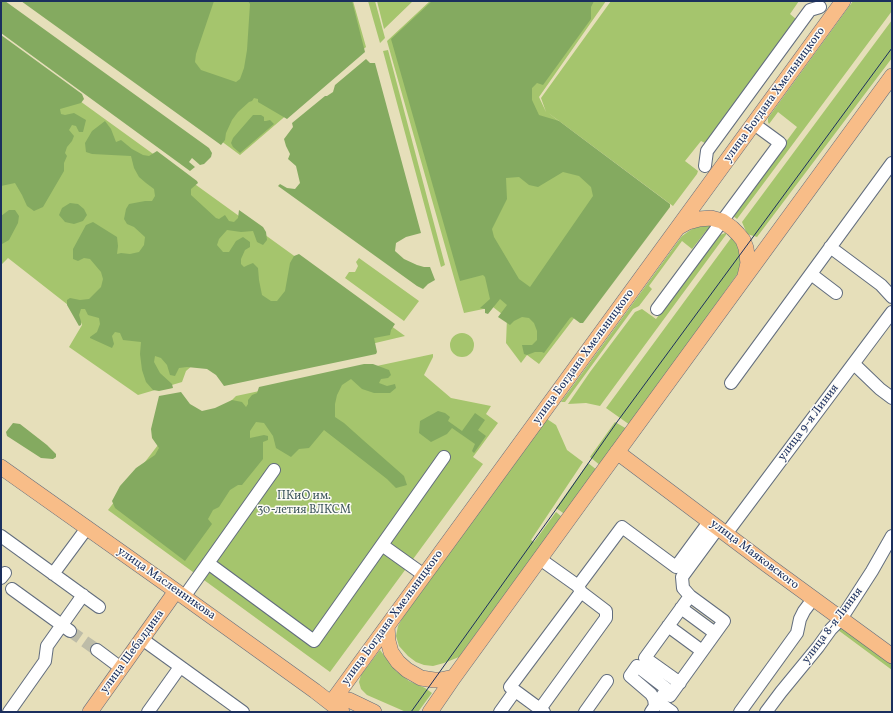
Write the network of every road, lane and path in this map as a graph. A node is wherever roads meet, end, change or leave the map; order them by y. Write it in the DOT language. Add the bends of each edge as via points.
graph roads {
  1 [pos="843,1"];
  2 [pos="828,22"];
  3 [pos="892,76"];
  4 [pos="755,86"];
  5 [pos="772,98"];
  6 [pos="754,124"];
  7 [pos="892,163"];
  8 [pos="705,166"];
  9 [pos="722,222"];
  10 [pos="678,228"];
  11 [pos="830,248"];
  12 [pos="811,274"];
  13 [pos="743,281"];
  14 [pos="836,292"];
  15 [pos="892,297"];
  16 [pos="657,309"];
  17 [pos="892,312"];
  18 [pos="854,364"];
  19 [pos="731,383"];
  20 [pos="892,398"];
  21 [pos="617,452"];
  22 [pos="444,458"];
  23 [pos="1,467"];
  24 [pos="274,470"];
  25 [pos="86,528"];
  26 [pos="718,528"];
  27 [pos="1,536"];
  28 [pos="892,536"];
  29 [pos="382,545"];
  30 [pos="540,558"];
  31 [pos="208,563"];
  32 [pos="53,574"];
  33 [pos="424,575"];
  34 [pos="12,589"];
  35 [pos="579,589"];
  36 [pos="180,594"];
  37 [pos="83,595"];
  38 [pos="690,596"];
  39 [pos="813,599"];
  40 [pos="100,608"];
  41 [pos="681,608"];
  42 [pos="841,619"];
  43 [pos="387,626"];
  44 [pos="668,626"];
  45 [pos="66,628"];
  46 [pos="715,633"];
  47 [pos="142,639"];
  48 [pos="97,650"];
  49 [pos="702,651"];
  50 [pos="892,656"];
  51 [pos="180,667"];
  52 [pos="121,668"];
  53 [pos="454,677"];
  54 [pos="607,681"];
  55 [pos="680,683"];
  56 [pos="515,691"];
  57 [pos="670,696"];
  58 [pos="655,707"];
  59 [pos="332,709"];
  60 [pos="542,710"];
  61 [pos="10,712"];
  62 [pos="90,712"];
  63 [pos="148,712"];
  64 [pos="243,712"];
  65 [pos="374,712"];
  66 [pos="430,712"];
  67 [pos="500,712"];
  68 [pos="585,712"];
  69 [pos="672,712"];
  70 [pos="740,712"];
  71 [pos="766,712"];
  1 -- 2 [label="main road, улица Богдана Хмельницкого"];
  2 -- 4 [label="street" via="815,8"];
  2 -- 5 [label="main road, улица Богдана Хмельницкого"];
  3 -- 13 [label="main road"];
  4 -- 5 [label="street"];
  4 -- 8 [label="street" via="707,151"];
  5 -- 6 [label="main road, улица Богдана Хмельницкого"];
  6 -- 9 [label="street" via="780,143"];
  6 -- 10 [label="main road, улица Богдана Хмельницкого"];
  7 -- 11 [label="street"];
  9 -- 10 [label="main road" via="710,218 699,219"];
  9 -- 13 [label="main road" via="738,234 746,248 748,263"];
  9 -- 16 [label="street"];
  10 -- 33 [label="main road, улица Богдана Хмельницкого"];
  11 -- 12 [label="street"];
  11 -- 15 [label="street" via="881,285"];
  12 -- 14 [label="street"];
  12 -- 19 [label="street"];
  13 -- 21 [label="main road"];
  17 -- 18 [label="street, улица 9-я Линия"];
  18 -- 20 [label="street"];
  18 -- 26 [label="street, улица 9-я Линия"];
  21 -- 26 [label="main road, улица Маяковского"];
  21 -- 30 [label="main road"];
  22 -- 29 [label="street"];
  23 -- 25 [label="main road, улица Масленникова"];
  24 -- 31 [label="street"];
  25 -- 32 [label="street"];
  25 -- 36 [label="main road, улица Масленникова"];
  26 -- 35 [label="street" via="676,567 622,527"];
  26 -- 38 [label="street" via="682,577 683,588"];
  26 -- 39 [label="main road, улица Маяковского"];
  27 -- 32 [label="street"];
  28 -- 42 [label="street, улица 8-я Линия"];
  29 -- 31 [label="street" via="314,641"];
  29 -- 33 [label="street"];
  30 -- 35 [label="street"];
  30 -- 53 [label="main road"];
  31 -- 36 [label="street"];
  32 -- 37 [label="street"];
  33 -- 43 [label="main road, улица Богдана Хмельницкого"];
  34 -- 45 [label="street"];
  35 -- 56 [label="street" via="510,687"];
  35 -- 60 [label="street" via="606,611 606,618"];
  36 -- 47 [label="main road, улица Шебалдина"];
  36 -- 59 [label="main road, улица Масленникова"];
  37 -- 40 [label="street"];
  37 -- 45 [label="street"];
  38 -- 41 [label="street"];
  38 -- 46 [label="street" via="724,621"];
  39 -- 42 [label="main road, улица Маяковского"];
  39 -- 70 [label="street" via="800,619 797,633"];
  41 -- 44 [label="street"];
  41 -- 46 [label="street"];
  42 -- 50 [label="main road, улица Маяковского"];
  42 -- 71 [label="street, улица 8-я Линия"];
  43 -- 53 [label="main road" via="391,652 406,670 421,678 434,680"];
  43 -- 59 [label="main road, улица Богдана Хмельницкого"];
  44 -- 49 [label="street"];
  44 -- 55 [label="street" via="645,658"];
  45 -- 61 [label="street" via="47,646 45,661"];
  46 -- 49 [label="street"];
  47 -- 51 [label="street"];
  47 -- 52 [label="main road, улица Шебалдина"];
  48 -- 52 [label="street"];
  49 -- 55 [label="street"];
  51 -- 63 [label="street"];
  51 -- 64 [label="street"];
  52 -- 62 [label="main road, улица Шебалдина"];
  53 -- 66 [label="main road"];
  54 -- 68 [label="street"];
  55 -- 57 [label="street"];
  56 -- 60 [label="street"];
  56 -- 67 [label="street"];
  58 -- 69 [label="street"];
  59 -- 65 [label="main road" via="349,700"];
}
